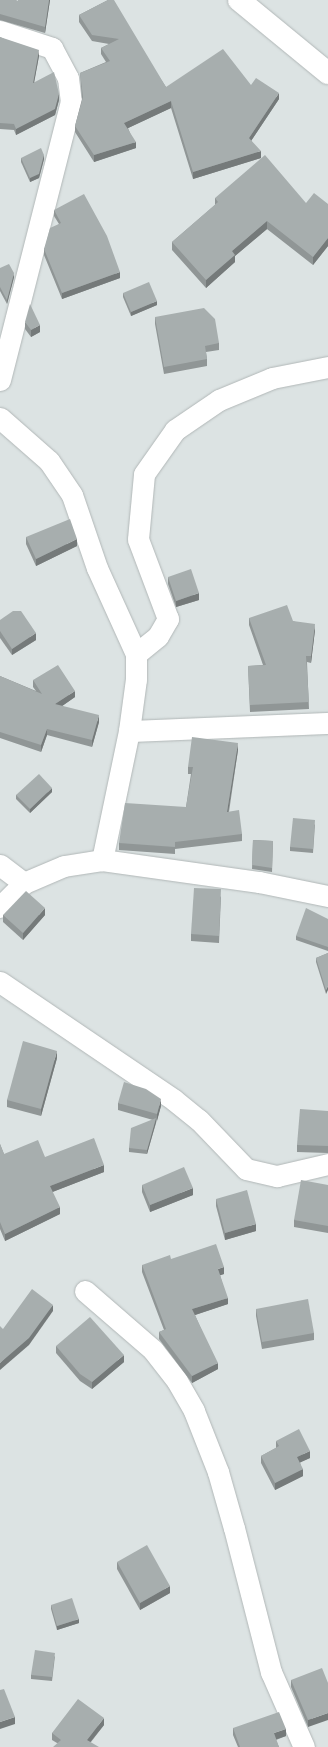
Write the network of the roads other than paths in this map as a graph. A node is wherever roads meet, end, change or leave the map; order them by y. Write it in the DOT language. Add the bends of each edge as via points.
graph roads {
  1 [pos="239,0"];
  2 [pos="0,31"];
  3 [pos="328,73"];
  4 [pos="328,367"];
  5 [pos="0,380"];
  6 [pos="0,418"];
  7 [pos="136,654"];
  8 [pos="328,722"];
  9 [pos="129,731"];
  10 [pos="102,860"];
  11 [pos="0,865"];
  12 [pos="24,883"];
  13 [pos="328,896"];
  14 [pos="0,907"];
  15 [pos="0,982"];
  16 [pos="328,1164"];
  17 [pos="85,1290"];
  18 [pos="304,1747"];
  1 -- 3 [label="street"];
  2 -- 5 [label="street" via="52,48 68,78 71,101"];
  4 -- 7 [label="street" via="272,378 220,400 175,430 144,474 138,539 168,619 158,636"];
  6 -- 7 [label="street" via="49,461 72,495 97,568"];
  7 -- 9 [label="street" via="136,679"];
  8 -- 9 [label="street"];
  9 -- 10 [label="street"];
  10 -- 12 [label="street" via="64,866"];
  10 -- 13 [label="street" via="259,882"];
  11 -- 12 [label="street"];
  12 -- 14 [label="street"];
  15 -- 16 [label="street" via="174,1100 199,1120 246,1170 277,1176"];
  17 -- 18 [label="street" via="153,1350 177,1381 194,1411 218,1472 271,1672"];
}
